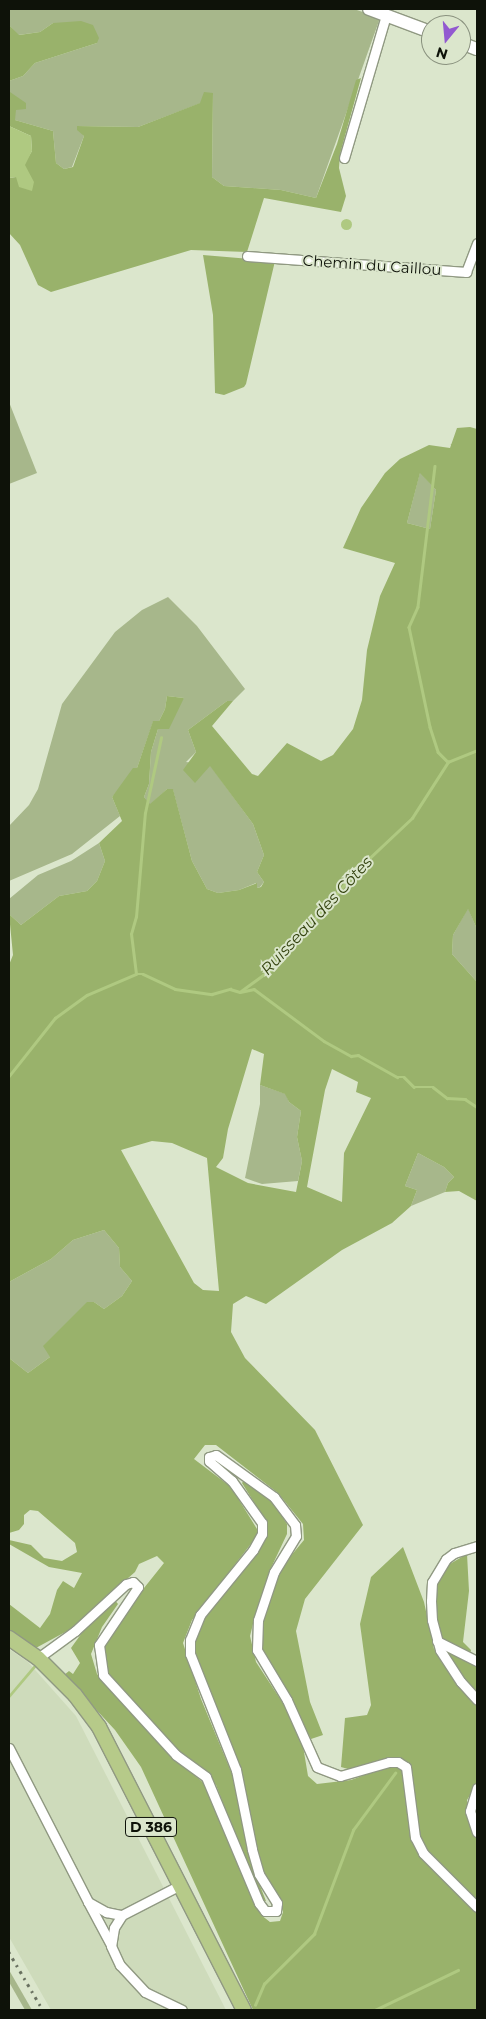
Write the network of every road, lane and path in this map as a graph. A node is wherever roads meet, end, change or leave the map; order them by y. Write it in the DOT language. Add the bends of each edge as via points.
graph roads {
  1 [pos="369,9"];
  2 [pos="386,15"];
  3 [pos="421,28"];
  4 [pos="344,158"];
  5 [pos="477,243"];
  6 [pos="247,256"];
  7 [pos="477,1546"];
  8 [pos="9,1638"];
  9 [pos="437,1640"];
  10 [pos="38,1658"];
  11 [pos="477,1661"];
  12 [pos="477,1700"];
  13 [pos="9,1748"];
  14 [pos="477,1788"];
  15 [pos="477,1832"];
  16 [pos="180,1885"];
  17 [pos="88,1902"];
  18 [pos="477,1907"];
  19 [pos="122,1915"];
  20 [pos="111,1946"];
  21 [pos="182,2010"];
  22 [pos="244,2010"];
  1 -- 2 [label="main road"];
  2 -- 3 [label="main road"];
  2 -- 4 [label="street"];
  5 -- 6 [label="street, Chemin du Caillou" via="466,272"];
  7 -- 9 [label="street" via="454,1553 437,1570 431,1601"];
  8 -- 10 [label="main road, D 386"];
  9 -- 11 [label="street"];
  9 -- 12 [label="street" via="446,1663"];
  10 -- 16 [label="main road, D 386" via="75,1695 99,1727"];
  10 -- 18 [label="street" via="75,1631 126,1584 132,1582 138,1587 99,1645 103,1675 176,1754 206,1777 259,1902 265,1911 276,1911 277,1903 259,1874 236,1770 190,1654 190,1640 200,1615 253,1550 262,1534 262,1522 242,1495 209,1461 209,1457 216,1455 274,1497 294,1525 296,1536 274,1572 258,1620 257,1650 287,1700 317,1766 340,1776 389,1762 398,1762 406,1767 415,1837 423,1854"];
  13 -- 17 [label="street"];
  14 -- 15 [label="street" via="470,1811"];
  16 -- 19 [label="street"];
  16 -- 22 [label="main road, D 386"];
  17 -- 19 [label="street" via="106,1912"];
  17 -- 20 [label="street"];
  19 -- 20 [label="street" via="114,1928"];
  20 -- 21 [label="street" via="120,1965 136,1985"];
}
